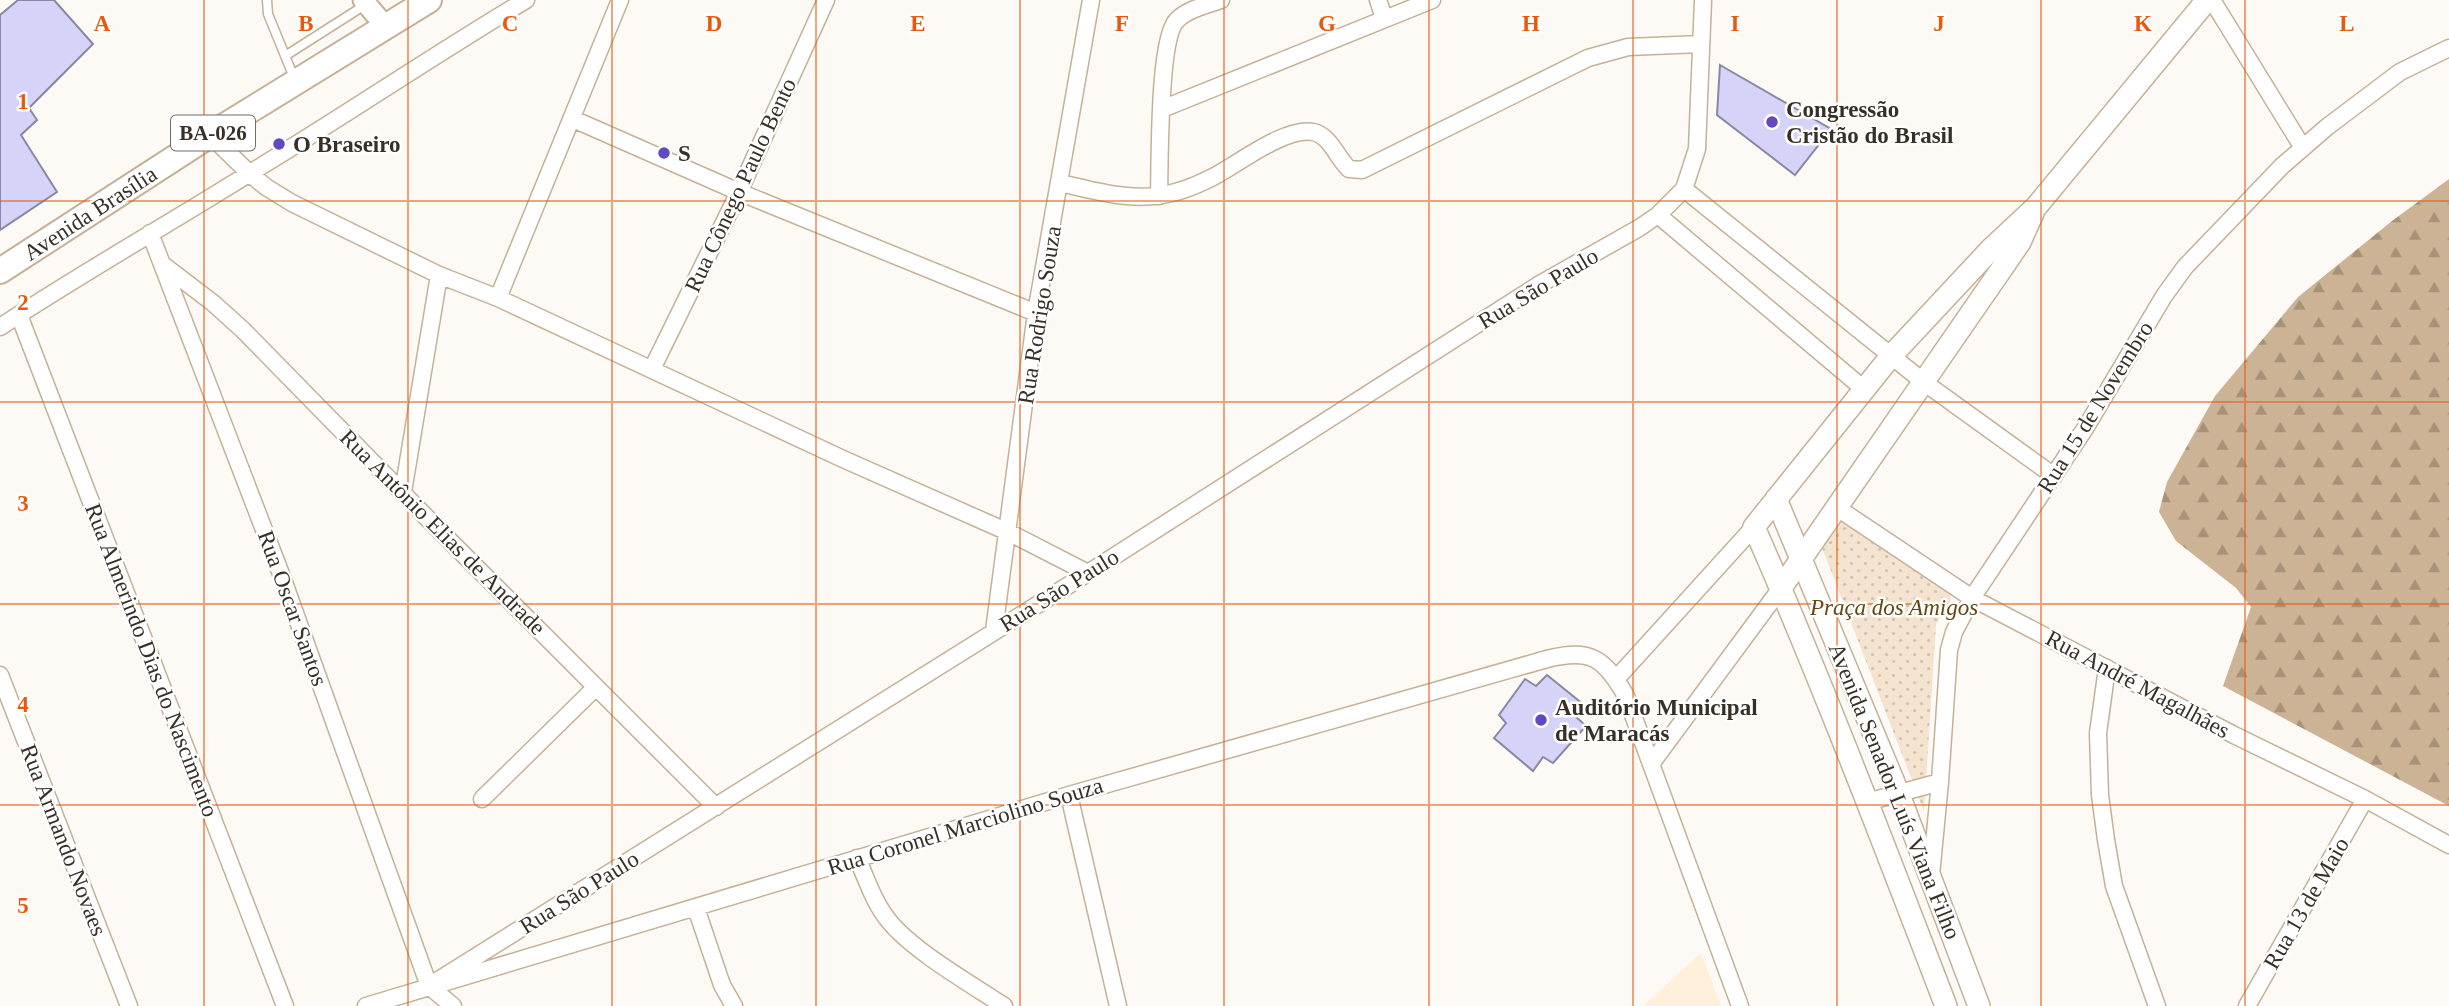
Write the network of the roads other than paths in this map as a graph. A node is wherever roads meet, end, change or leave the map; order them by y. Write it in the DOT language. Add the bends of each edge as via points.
graph roads {
  1 [pos="267,0"];
  2 [pos="429,0"];
  3 [pos="526,0"];
  4 [pos="620,0"];
  5 [pos="826,0"];
  6 [pos="1091,0"];
  7 [pos="1222,0"];
  8 [pos="1378,0"];
  9 [pos="1432,0"];
  10 [pos="1703,0"];
  11 [pos="2210,0"];
  12 [pos="365,2"];
  13 [pos="1384,18"];
  14 [pos="386,27"];
  15 [pos="1701,44"];
  16 [pos="2449,48"];
  17 [pos="285,56"];
  18 [pos="296,83"];
  19 [pos="1161,109"];
  20 [pos="573,119"];
  21 [pos="211,135"];
  22 [pos="2302,148"];
  23 [pos="250,174"];
  24 [pos="1060,183"];
  25 [pos="1684,189"];
  26 [pos="739,192"];
  27 [pos="1159,196"];
  28 [pos="2036,207"];
  29 [pos="1658,215"];
  30 [pos="150,233"];
  31 [pos="162,264"];
  32 [pos="0,271"];
  33 [pos="439,275"];
  34 [pos="498,298"];
  35 [pos="1036,313"];
  36 [pos="19,315"];
  37 [pos="0,327"];
  38 [pos="1891,356"];
  39 [pos="652,369"];
  40 [pos="1925,383"];
  41 [pos="1865,390"];
  42 [pos="2054,476"];
  43 [pos="403,492"];
  44 [pos="1776,499"];
  45 [pos="1836,506"];
  46 [pos="1754,527"];
  47 [pos="1008,532"];
  48 [pos="1801,558"];
  49 [pos="1088,573"];
  50 [pos="1781,588"];
  51 [pos="1972,598"];
  52 [pos="994,631"];
  53 [pos="2107,668"];
  54 [pos="0,674"];
  55 [pos="1616,679"];
  56 [pos="596,687"];
  57 [pos="1651,764"];
  58 [pos="1940,782"];
  59 [pos="1898,792"];
  60 [pos="1069,795"];
  61 [pos="482,799"];
  62 [pos="2365,799"];
  63 [pos="1867,802"];
  64 [pos="716,807"];
  65 [pos="2449,845"];
  66 [pos="858,858"];
  67 [pos="1930,877"];
  68 [pos="696,908"];
  69 [pos="429,986"];
  70 [pos="129,1006"];
  71 [pos="285,1006"];
  72 [pos="366,1006"];
  73 [pos="453,1006"];
  74 [pos="734,1006"];
  75 [pos="1004,1006"];
  76 [pos="1118,1006"];
  77 [pos="1741,1006"];
  78 [pos="1945,1006"];
  79 [pos="1979,1006"];
  80 [pos="2157,1006"];
  81 [pos="2248,1006"];
  1 -- 17 [label="lane"];
  2 -- 14 [label="main road, Avenida Brasília / BA-026"];
  3 -- 23 [label="street"];
  4 -- 20 [label="street"];
  5 -- 26 [label="street, Rua Cônego Paulo Bento"];
  6 -- 24 [label="street, Rua Rodrigo Souza"];
  7 -- 19 [label="street" via="1185,14 1171,28"];
  8 -- 13 [label="street"];
  9 -- 13 [label="street"];
  10 -- 15 [label="street"];
  11 -- 22 [label="street"];
  11 -- 28 [label="main road"];
  12 -- 14 [label="street"];
  12 -- 17 [label="lane"];
  13 -- 19 [label="street"];
  14 -- 18 [label="main road, Avenida Brasília / BA-026"];
  15 -- 25 [label="street" via="1697,149"];
  15 -- 27 [label="street" via="1628,47 1588,58 1368,168 1349,169 1323,136 1306,131 1283,138 1185,189"];
  16 -- 22 [label="street, Rua 15 de Novembro" via="2400,72"];
  17 -- 18 [label="lane"];
  18 -- 21 [label="main road, Avenida Brasília / BA-026"];
  19 -- 27 [label="street"];
  20 -- 26 [label="street"];
  20 -- 34 [label="street"];
  21 -- 23 [label="street"];
  21 -- 32 [label="main road, Avenida Brasília / BA-026"];
  22 -- 42 [label="street, Rua 15 de Novembro" via="2213,236 2164,296"];
  23 -- 30 [label="street"];
  23 -- 33 [label="street" via="292,203"];
  24 -- 27 [label="street"];
  24 -- 35 [label="street, Rua Rodrigo Souza"];
  25 -- 29 [label="street, Rua São Paulo"];
  25 -- 38 [label="street"];
  26 -- 35 [label="street"];
  26 -- 39 [label="street, Rua Cônego Paulo Bento"];
  28 -- 38 [label="main road" via="2009,229"];
  28 -- 40 [label="main road" via="2020,242"];
  29 -- 41 [label="street"];
  29 -- 49 [label="street, Rua São Paulo" via="1539,284"];
  30 -- 31 [label="street, Rua Oscar Santos"];
  30 -- 36 [label="street"];
  31 -- 43 [label="street, Rua Antônio Elias de Andrade" via="243,330"];
  31 -- 69 [label="street, Rua Oscar Santos" via="281,574"];
  33 -- 34 [label="street"];
  33 -- 43 [label="street"];
  34 -- 39 [label="street"];
  35 -- 47 [label="street, Rua Rodrigo Souza"];
  36 -- 37 [label="street"];
  36 -- 71 [label="street, Rua Almerindo Dias do Nascimento"];
  38 -- 40 [label="street"];
  38 -- 41 [label="main road"];
  39 -- 47 [label="street"];
  40 -- 42 [label="street"];
  40 -- 45 [label="main road"];
  41 -- 44 [label="main road"];
  42 -- 51 [label="street, Rua 15 de Novembro"];
  43 -- 56 [label="street, Rua Antônio Elias de Andrade"];
  44 -- 46 [label="main road"];
  44 -- 48 [label="main road, Avenida Senador Luís Viana Filho"];
  45 -- 48 [label="main road"];
  45 -- 51 [label="street, Rua André Magalhães"];
  46 -- 50 [label="main road, Avenida Senador Luís Viana Filho"];
  46 -- 55 [label="street"];
  47 -- 49 [label="street"];
  47 -- 52 [label="street, Rua Rodrigo Souza"];
  48 -- 50 [label="main road"];
  48 -- 59 [label="main road, Avenida Senador Luís Viana Filho"];
  49 -- 52 [label="street, Rua São Paulo"];
  50 -- 57 [label="street"];
  50 -- 63 [label="main road, Avenida Senador Luís Viana Filho"];
  51 -- 53 [label="street, Rua André Magalhães"];
  51 -- 58 [label="street, Rua 15 de Novembro" via="1949,650"];
  52 -- 64 [label="street, Rua São Paulo"];
  53 -- 62 [label="street, Rua André Magalhães"];
  53 -- 80 [label="street" via="2098,733 2106,840 2114,886"];
  54 -- 70 [label="street, Rua Armando Novaes"];
  55 -- 57 [label="street"];
  55 -- 60 [label="street, Rua Coronel Marciolino Souza" via="1591,657 1566,654"];
  56 -- 61 [label="street"];
  56 -- 64 [label="street, Rua Antônio Elias de Andrade"];
  57 -- 77 [label="street"];
  58 -- 59 [label="street"];
  58 -- 67 [label="street, Rua 15 de Novembro"];
  59 -- 63 [label="street"];
  59 -- 67 [label="main road, Avenida Senador Luís Viana Filho"];
  60 -- 66 [label="street, Rua Coronel Marciolino Souza"];
  60 -- 76 [label="street"];
  62 -- 65 [label="street, Rua André Magalhães"];
  62 -- 81 [label="street, Rua 13 de Maio"];
  63 -- 78 [label="main road, Avenida Senador Luís Viana Filho"];
  64 -- 69 [label="street, Rua São Paulo"];
  66 -- 68 [label="street, Rua Coronel Marciolino Souza"];
  66 -- 75 [label="street" via="890,923"];
  67 -- 79 [label="main road, Avenida Senador Luís Viana Filho"];
  68 -- 69 [label="street, Rua Coronel Marciolino Souza"];
  68 -- 74 [label="street" via="722,985"];
  69 -- 72 [label="street, Rua Coronel Marciolino Souza"];
  69 -- 73 [label="street"];
}
